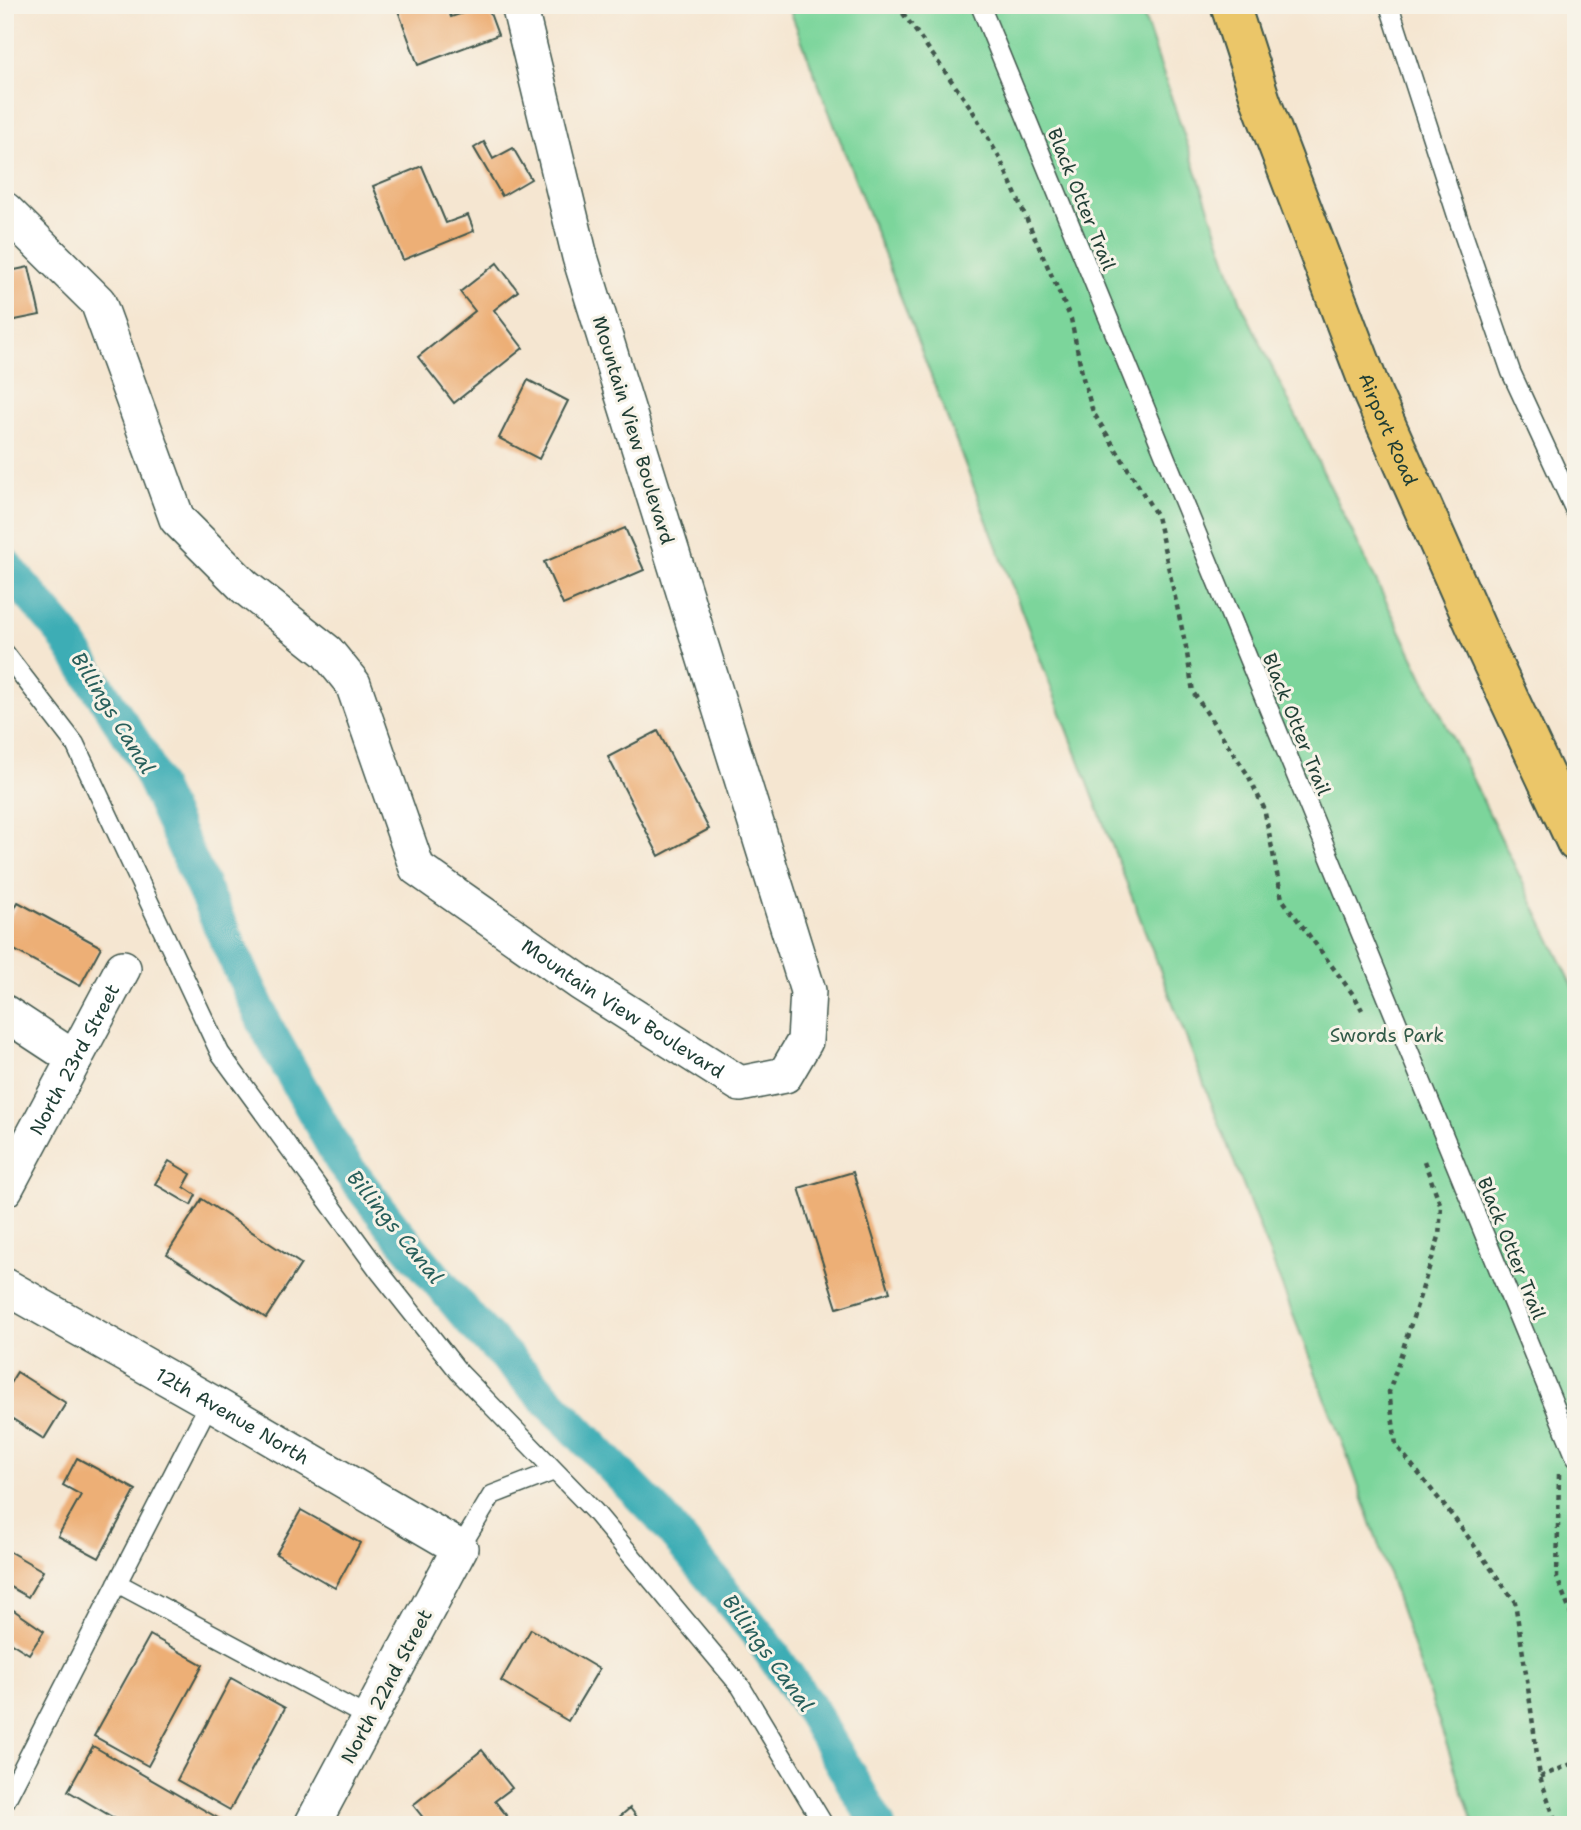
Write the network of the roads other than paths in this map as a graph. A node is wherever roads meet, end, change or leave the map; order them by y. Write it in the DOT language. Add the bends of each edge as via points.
graph roads {
  1 [pos="519,5"];
  2 [pos="980,5"];
  3 [pos="1230,5"];
  4 [pos="1388,5"];
  5 [pos="5,210"];
  6 [pos="1576,513"];
  7 [pos="5,653"];
  8 [pos="1576,842"];
  9 [pos="123,968"];
  10 [pos="5,1013"];
  11 [pos="75,1059"];
  12 [pos="5,1189"];
  13 [pos="5,1286"];
  14 [pos="210,1402"];
  15 [pos="1573,1452"];
  16 [pos="554,1471"];
  17 [pos="460,1548"];
  18 [pos="117,1583"];
  19 [pos="369,1718"];
  20 [pos="5,1802"];
  21 [pos="312,1825"];
  22 [pos="824,1825"];
  1 -- 5 [label="street, Mountain View Boulevard" via="580,257 808,991 806,1041 785,1075 740,1084 581,983 417,868 353,684 327,652 245,587 177,519 98,302"];
  2 -- 15 [label="lane, Black Otter Trail"];
  3 -- 8 [label="highway, Airport Road" via="1261,101 1373,396"];
  4 -- 6 [label="lane" via="1511,372"];
  7 -- 16 [label="lane" via="75,744 220,1053 459,1372"];
  9 -- 11 [label="street, North 23rd Street"];
  10 -- 11 [label="street"];
  11 -- 12 [label="street, North 23rd Street"];
  13 -- 14 [label="street, 12th Avenue North"];
  14 -- 17 [label="street, 12th Avenue North"];
  14 -- 18 [label="lane"];
  16 -- 17 [label="lane" via="492,1495"];
  16 -- 22 [label="lane" via="594,1511 741,1687"];
  17 -- 19 [label="street, North 22nd Street"];
  18 -- 19 [label="lane"];
  18 -- 20 [label="lane"];
  19 -- 21 [label="street, North 22nd Street"];
}
